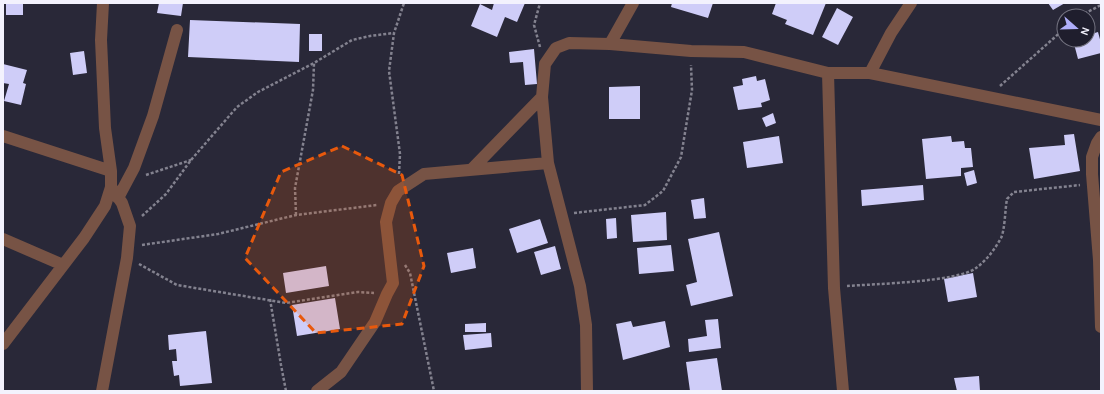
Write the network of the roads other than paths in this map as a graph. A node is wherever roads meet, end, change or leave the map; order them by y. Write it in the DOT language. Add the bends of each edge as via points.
graph roads {
  1 [pos="102,3"];
  2 [pos="633,3"];
  3 [pos="910,3"];
  4 [pos="177,30"];
  5 [pos="610,44"];
  6 [pos="828,73"];
  7 [pos="870,73"];
  8 [pos="542,97"];
  9 [pos="1101,120"];
  10 [pos="3,136"];
  11 [pos="1101,137"];
  12 [pos="548,163"];
  13 [pos="472,169"];
  14 [pos="111,171"];
  15 [pos="111,187"];
  16 [pos="118,198"];
  17 [pos="3,239"];
  18 [pos="63,264"];
  19 [pos="1101,327"];
  20 [pos="3,344"];
  21 [pos="102,391"];
  22 [pos="317,391"];
  23 [pos="587,391"];
  24 [pos="843,391"];
  1 -- 14 [label="street" via="105,128"];
  2 -- 5 [label="street"];
  3 -- 7 [label="street"];
  4 -- 16 [label="street" via="153,116 134,168"];
  5 -- 6 [label="street" via="744,52"];
  5 -- 8 [label="street" via="569,43 556,48 545,64"];
  6 -- 7 [label="street"];
  6 -- 24 [label="street" via="834,288"];
  7 -- 9 [label="street"];
  8 -- 12 [label="street"];
  8 -- 13 [label="street"];
  10 -- 14 [label="street"];
  11 -- 19 [label="street" via="1092,157"];
  12 -- 13 [label="street"];
  12 -- 23 [label="street" via="580,286 586,325"];
  13 -- 22 [label="street" via="424,174 398,191 391,203 386,222 393,283 375,322 341,372"];
  14 -- 15 [label="street"];
  15 -- 16 [label="street"];
  15 -- 18 [label="street" via="105,206"];
  16 -- 21 [label="street" via="130,226 128,253"];
  17 -- 18 [label="street"];
  18 -- 20 [label="street"];
}
